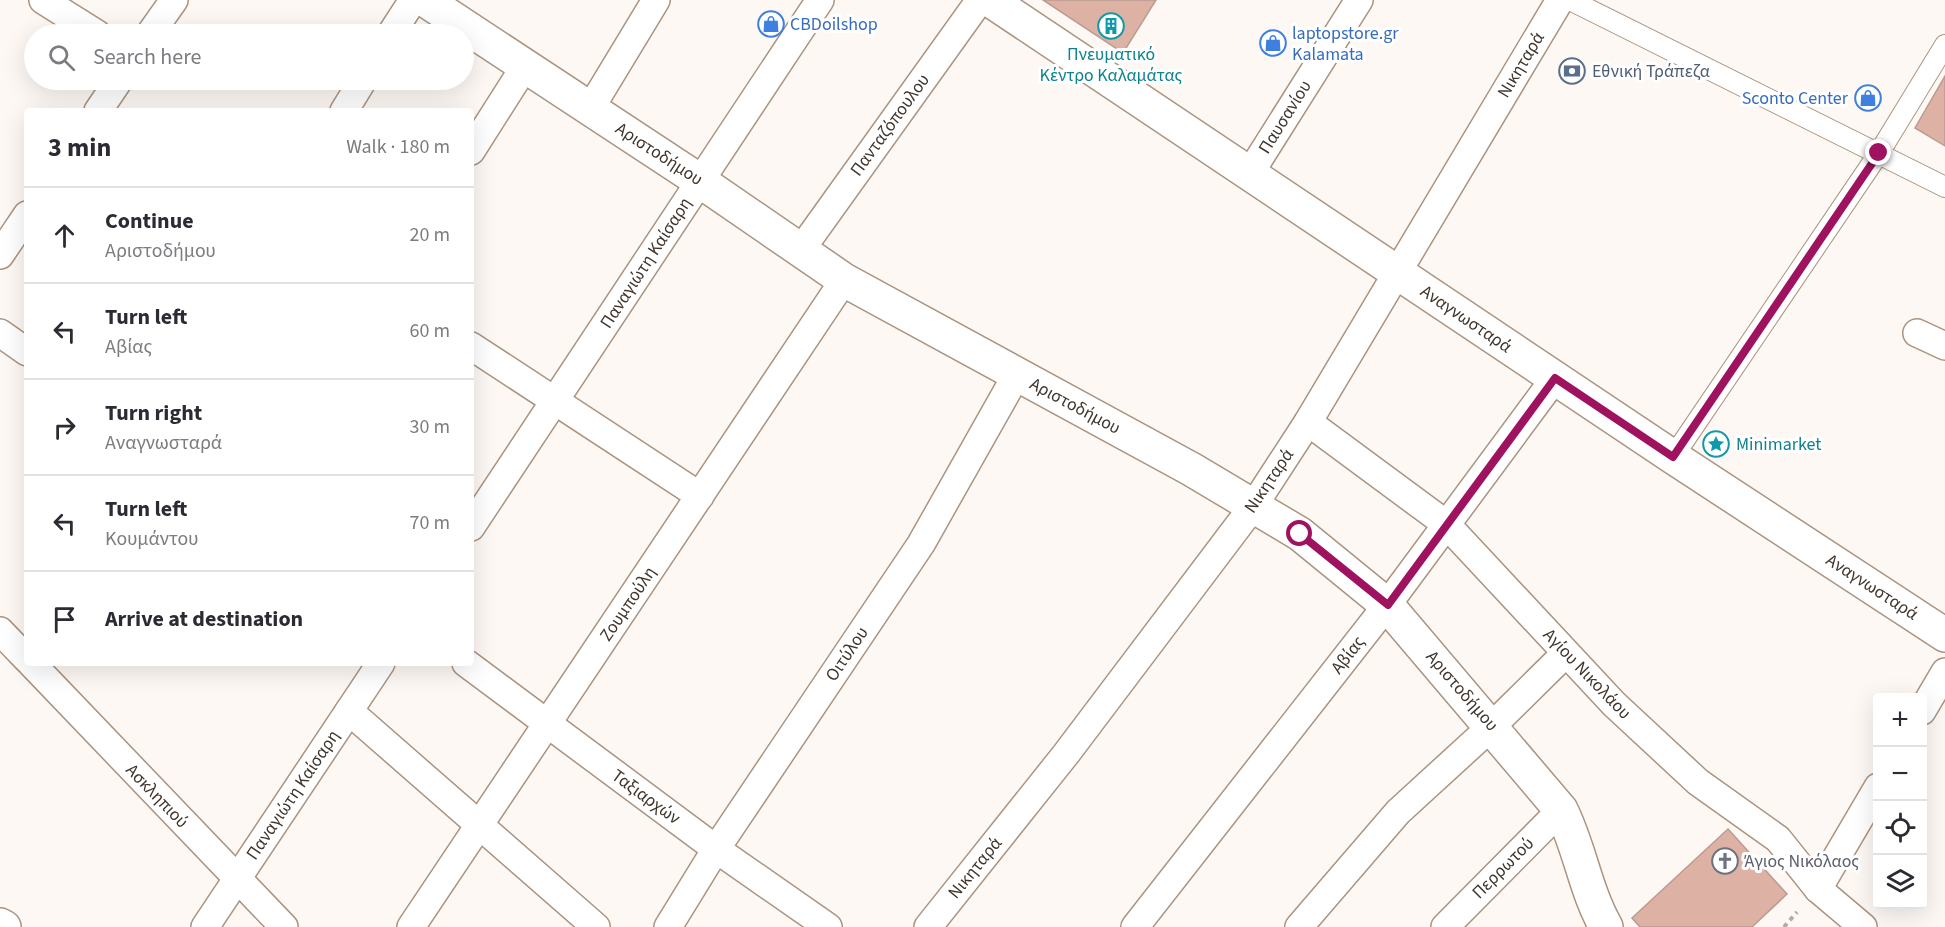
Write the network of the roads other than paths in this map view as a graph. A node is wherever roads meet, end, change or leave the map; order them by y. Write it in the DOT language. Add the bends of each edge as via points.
graph roads {
  1 [pos="43,0"];
  2 [pos="174,0"];
  3 [pos="413,0"];
  4 [pos="425,0"];
  5 [pos="656,0"];
  6 [pos="820,0"];
  7 [pos="980,0"];
  8 [pos="990,0"];
  9 [pos="1359,0"];
  10 [pos="1560,0"];
  11 [pos="1570,0"];
  12 [pos="81,24"];
  13 [pos="157,24"];
  14 [pos="397,24"];
  15 [pos="461,24"];
  16 [pos="474,32"];
  17 [pos="1945,45"];
  18 [pos="525,66"];
  19 [pos="112,90"];
  20 [pos="357,90"];
  21 [pos="100,108"];
  22 [pos="346,108"];
  23 [pos="590,109"];
  24 [pos="474,146"];
  25 [pos="1879,153"];
  26 [pos="1250,173"];
  27 [pos="700,181"];
  28 [pos="1945,187"];
  29 [pos="24,219"];
  30 [pos="800,251"];
  31 [pos="0,255"];
  32 [pos="1397,273"];
  33 [pos="844,280"];
  34 [pos="0,333"];
  35 [pos="1917,333"];
  36 [pos="1945,346"];
  37 [pos="474,348"];
  38 [pos="24,350"];
  39 [pos="1017,374"];
  40 [pos="1555,378"];
  41 [pos="555,400"];
  42 [pos="1308,422"];
  43 [pos="1673,457"];
  44 [pos="700,496"];
  45 [pos="1254,505"];
  46 [pos="474,522"];
  47 [pos="1446,525"];
  48 [pos="1388,605"];
  49 [pos="0,631"];
  50 [pos="1945,635"];
  51 [pos="1565,654"];
  52 [pos="24,656"];
  53 [pos="34,666"];
  54 [pos="379,666"];
  55 [pos="470,666"];
  56 [pos="1945,672"];
  57 [pos="1927,704"];
  58 [pos="349,711"];
  59 [pos="547,725"];
  60 [pos="1492,726"];
  61 [pos="1873,796"];
  62 [pos="1561,810"];
  63 [pos="479,824"];
  64 [pos="716,849"];
  65 [pos="237,879"];
  66 [pos="1818,889"];
  67 [pos="0,924"];
  68 [pos="4,927"];
  69 [pos="205,927"];
  70 [pos="284,927"];
  71 [pos="411,927"];
  72 [pos="596,927"];
  73 [pos="668,927"];
  74 [pos="828,927"];
  75 [pos="928,927"];
  76 [pos="1135,927"];
  77 [pos="1299,927"];
  78 [pos="1445,927"];
  79 [pos="1606,927"];
  80 [pos="1863,927"];
  1 -- 12 [label="street"];
  2 -- 13 [label="street"];
  3 -- 14 [label="street"];
  4 -- 15 [label="street, Αριστοδήμου"];
  5 -- 23 [label="street"];
  6 -- 27 [label="street, Παναγιώτη Καίσαρη"];
  7 -- 30 [label="street, Πανταζόπουλου"];
  8 -- 26 [label="street, Αναγνωσταρά"];
  9 -- 26 [label="street, Παυσανίου"];
  10 -- 32 [label="street, Νικηταρά"];
  11 -- 25 [label="street"];
  16 -- 18 [label="street, Αριστοδήμου"];
  17 -- 25 [label="street"];
  18 -- 23 [label="street, Αριστοδήμου"];
  18 -- 24 [label="street"];
  19 -- 21 [label="street"];
  20 -- 22 [label="street"];
  23 -- 27 [label="street, Αριστοδήμου"];
  25 -- 28 [label="street"];
  25 -- 43 [label="street"];
  26 -- 32 [label="street, Αναγνωσταρά"];
  27 -- 30 [label="street, Αριστοδήμου"];
  27 -- 41 [label="street, Παναγιώτη Καίσαρη"];
  29 -- 31 [label="street"];
  30 -- 33 [label="street, Αριστοδήμου"];
  32 -- 40 [label="street, Αναγνωσταρά"];
  32 -- 42 [label="street, Νικηταρά"];
  33 -- 39 [label="street, Αριστοδήμου"];
  33 -- 44 [label="street, Ζουμπούλη"];
  34 -- 38 [label="street"];
  35 -- 36 [label="street"];
  37 -- 41 [label="street"];
  39 -- 45 [label="street, Αριστοδήμου"];
  39 -- 64 [label="street, Οιτύλου" via="921,544"];
  40 -- 43 [label="street, Αναγνωσταρά"];
  40 -- 47 [label="street, Αβίας"];
  41 -- 44 [label="street"];
  41 -- 46 [label="street, Παναγιώτη Καίσαρη"];
  42 -- 45 [label="street, Νικηταρά"];
  42 -- 47 [label="street, Αγίου Νικολάου"];
  43 -- 50 [label="street, Αναγνωσταρά"];
  44 -- 59 [label="street, Ζουμπούλη"];
  45 -- 48 [label="street, Αριστοδήμου" via="1320,549"];
  45 -- 75 [label="street, Νικηταρά" via="1066,754"];
  47 -- 48 [label="street, Αβίας"];
  47 -- 51 [label="street, Αγίου Νικολάου"];
  48 -- 60 [label="street, Αριστοδήμου"];
  48 -- 76 [label="street, Αβίας"];
  49 -- 52 [label="street"];
  51 -- 60 [label="street"];
  51 -- 66 [label="street, Αγίου Νικολάου" via="1698,782 1778,839"];
  53 -- 65 [label="street, Ασκληπιού"];
  54 -- 58 [label="street, Παναγιώτη Καίσαρη"];
  55 -- 59 [label="street, Ταξιαρχών"];
  56 -- 57 [label="street"];
  58 -- 63 [label="street"];
  58 -- 65 [label="street, Παναγιώτη Καίσαρη"];
  59 -- 63 [label="street, Ζουμπούλη"];
  59 -- 64 [label="street, Ταξιαρχών"];
  60 -- 62 [label="street, Αριστοδήμου"];
  60 -- 77 [label="street" via="1398,812"];
  61 -- 66 [label="street"];
  62 -- 78 [label="street, Περρωτού"];
  62 -- 79 [label="street, Αριστοδήμου" via="1576,843 1592,901"];
  63 -- 71 [label="street, Ζουμπούλη"];
  63 -- 72 [label="street"];
  64 -- 73 [label="street, Οιτύλου"];
  64 -- 74 [label="street, Ταξιαρχών"];
  65 -- 69 [label="street, Παναγιώτη Καίσαρη"];
  65 -- 70 [label="street, Ασκληπιού"];
  66 -- 80 [label="street, Αγίου Νικολάου"];
  67 -- 68 [label="street"];
}
